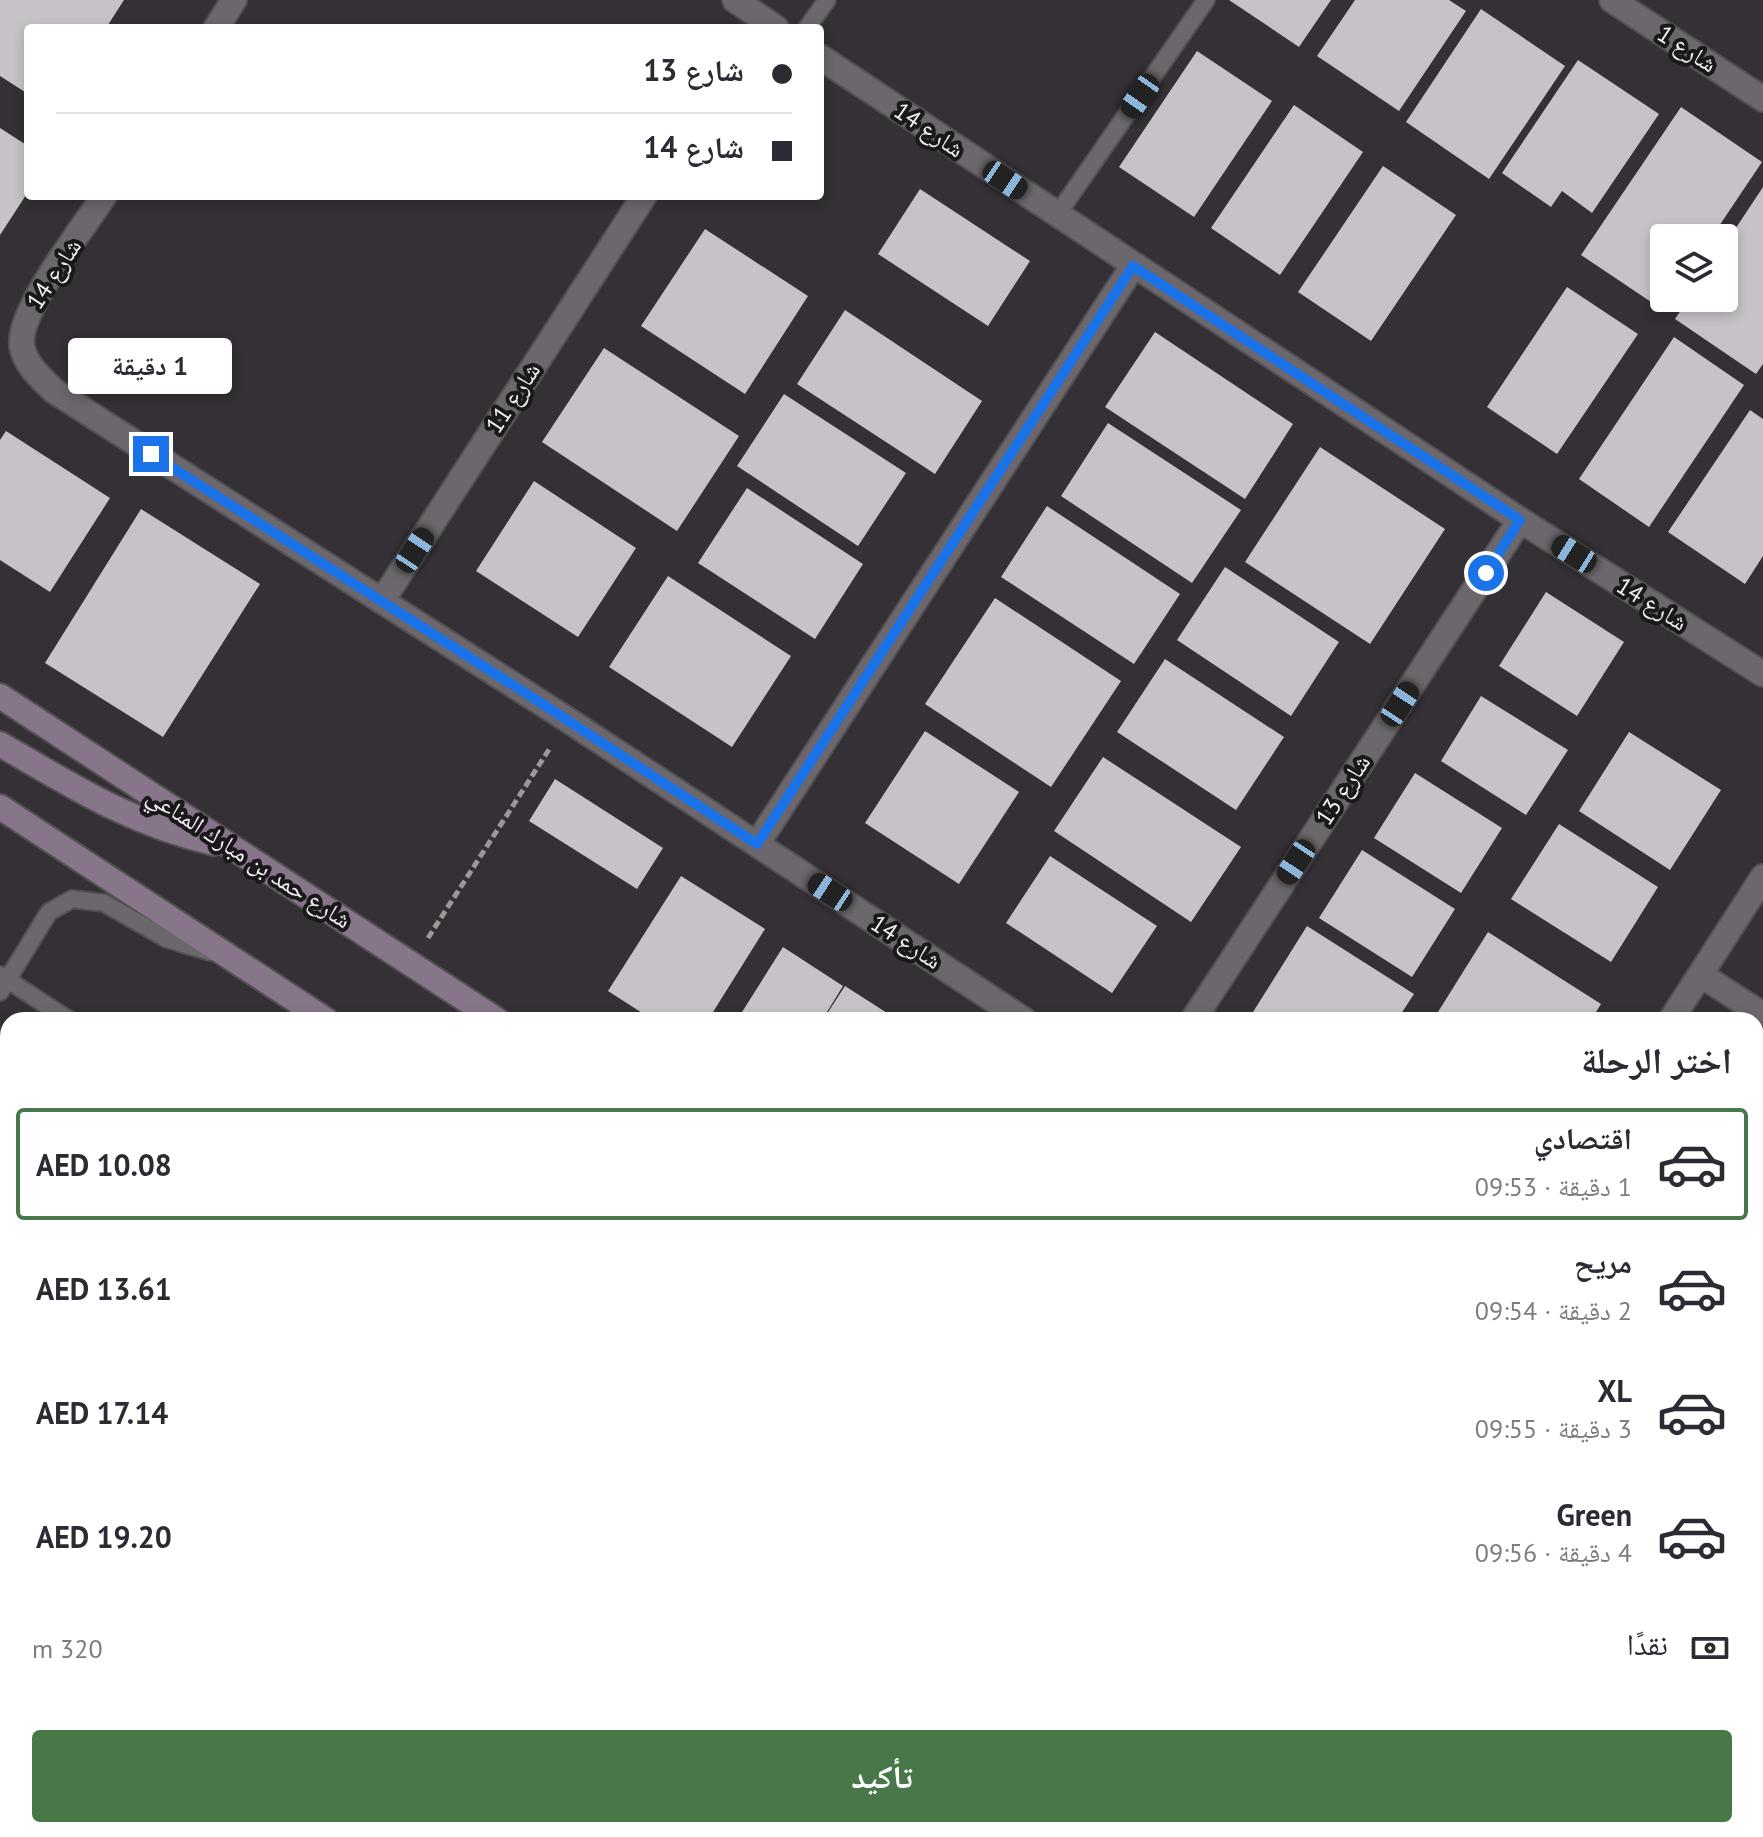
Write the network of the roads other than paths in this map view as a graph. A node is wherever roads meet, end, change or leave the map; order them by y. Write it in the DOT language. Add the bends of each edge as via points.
graph roads {
  1 [pos="234,0"];
  2 [pos="735,0"];
  3 [pos="827,0"];
  4 [pos="1206,0"];
  5 [pos="1612,0"];
  6 [pos="219,24"];
  7 [pos="763,24"];
  8 [pos="810,24"];
  9 [pos="824,60"];
  10 [pos="1763,99"];
  11 [pos="101,200"];
  12 [pos="641,200"];
  13 [pos="1057,215"];
  14 [pos="1133,266"];
  15 [pos="1520,520"];
  16 [pos="382,601"];
  17 [pos="1763,674"];
  18 [pos="0,696"];
  19 [pos="0,744"];
  20 [pos="0,807"];
  21 [pos="757,844"];
  22 [pos="232,846"];
  23 [pos="1763,877"];
  24 [pos="232,958"];
  25 [pos="1701,975"];
  26 [pos="3,982"];
  27 [pos="55,1012"];
  28 [pos="314,1012"];
  29 [pos="485,1012"];
  30 [pos="1012,1012"];
  31 [pos="1198,1012"];
  32 [pos="1676,1012"];
  33 [pos="1758,1012"];
  1 -- 6 [label="street"];
  2 -- 7 [label="street"];
  3 -- 8 [label="lane"];
  4 -- 13 [label="lane"];
  5 -- 10 [label="street, شارع 1"];
  9 -- 13 [label="street, شارع 14"];
  11 -- 16 [label="street, شارع 14" via="24,321 21,343 30,367 73,405"];
  12 -- 16 [label="street, شارع 11"];
  13 -- 14 [label="street, شارع 14"];
  14 -- 15 [label="street, شارع 14"];
  14 -- 21 [label="street"];
  15 -- 17 [label="street, شارع 14"];
  15 -- 31 [label="street, شارع 13"];
  16 -- 21 [label="street, شارع 14"];
  18 -- 22 [label="street, شارع حمد بن مبارك المناعي"];
  19 -- 22 [label="street" via="139,821"];
  20 -- 24 [label="street"];
  21 -- 30 [label="street, شارع 14"];
  22 -- 29 [label="street, شارع حمد بن مبارك المناعي"];
  23 -- 25 [label="street"];
  24 -- 26 [label="lane" via="167,939 104,903 72,899 49,912"];
  24 -- 28 [label="street"];
  25 -- 32 [label="street"];
  25 -- 33 [label="street"];
  26 -- 27 [label="lane"];
}
